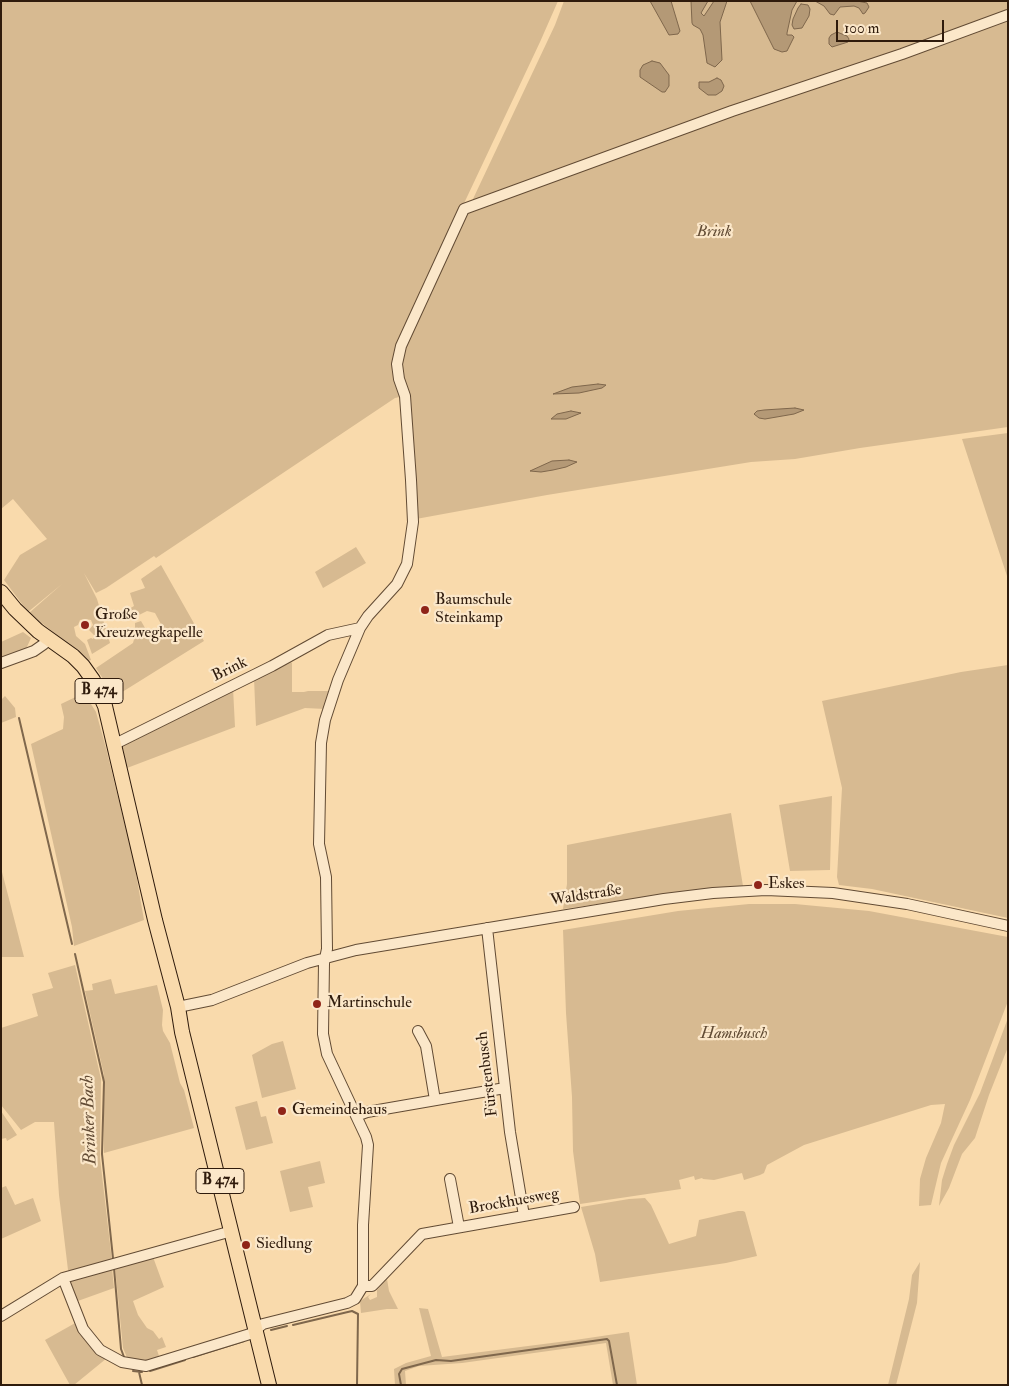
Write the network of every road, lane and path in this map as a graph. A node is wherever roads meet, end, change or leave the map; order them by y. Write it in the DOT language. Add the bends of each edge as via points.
graph roads {
  1 [pos="1008,15"];
  2 [pos="1,592"];
  3 [pos="360,628"];
  4 [pos="48,638"];
  5 [pos="1,663"];
  6 [pos="115,744"];
  7 [pos="1008,926"];
  8 [pos="486,928"];
  9 [pos="326,957"];
  10 [pos="178,1007"];
  11 [pos="418,1031"];
  12 [pos="505,1088"];
  13 [pos="435,1100"];
  14 [pos="356,1116"];
  15 [pos="450,1179"];
  16 [pos="574,1207"];
  17 [pos="524,1216"];
  18 [pos="459,1227"];
  19 [pos="232,1231"];
  20 [pos="63,1278"];
  21 [pos="363,1286"];
  22 [pos="1,1316"];
  23 [pos="256,1330"];
  24 [pos="269,1385"];
  1 -- 3 [label="street" via="464,209 401,346 397,364 405,396 412,480 413,522 407,564 397,584"];
  2 -- 4 [label="main road, B 474"];
  3 -- 6 [label="street, Brink" via="328,635"];
  3 -- 9 [label="street" via="338,680 321,743 319,844 326,877"];
  4 -- 5 [label="street" via="34,651"];
  4 -- 6 [label="main road, B 474" via="78,661 93,680 105,706"];
  6 -- 10 [label="main road, B 474"];
  7 -- 8 [label="street, Waldstraße" via="873,898 766,890 672,898"];
  8 -- 9 [label="street, Waldstraße"];
  8 -- 12 [label="street, Fürstenbusch"];
  9 -- 10 [label="street, Waldstraße" via="212,1000"];
  9 -- 14 [label="street" via="324,1040 327,1054"];
  10 -- 19 [label="main road, B 474"];
  11 -- 13 [label="street" via="426,1046"];
  12 -- 13 [label="street"];
  12 -- 17 [label="street, Fürstenbusch"];
  13 -- 14 [label="street"];
  14 -- 21 [label="street" via="368,1149"];
  15 -- 18 [label="street, Brockhuesweg"];
  16 -- 17 [label="street, Brockhuesweg"];
  17 -- 18 [label="street, Brockhuesweg"];
  18 -- 21 [label="street, Brockhuesweg" via="422,1234 372,1286"];
  19 -- 20 [label="street"];
  19 -- 23 [label="main road, B 474"];
  20 -- 22 [label="street"];
  20 -- 23 [label="street, Brockhuesweg" via="90,1340 100,1350 122,1362 146,1366"];
  21 -- 23 [label="street, Brockhuesweg" via="355,1298 347,1302 263,1324"];
  23 -- 24 [label="main road, B 474"];
}
